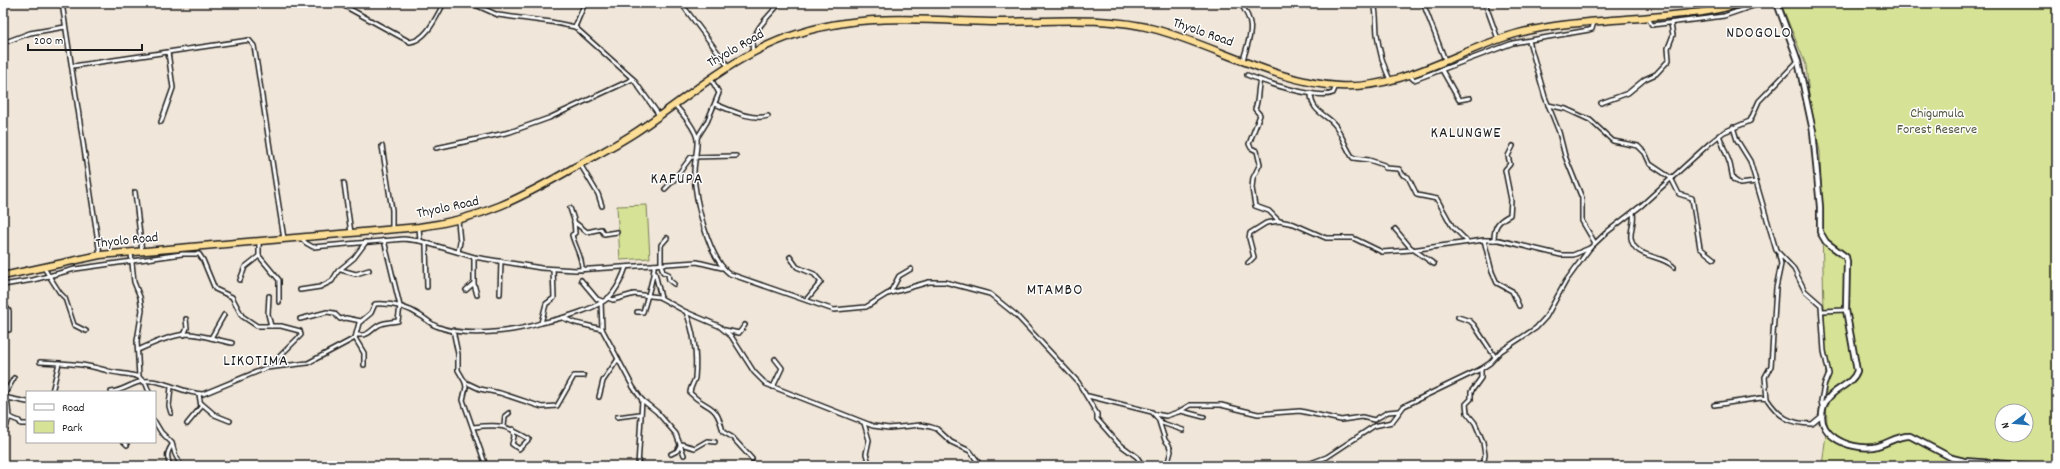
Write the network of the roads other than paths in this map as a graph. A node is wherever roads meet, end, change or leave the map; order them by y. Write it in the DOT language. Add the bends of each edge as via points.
graph roads {
  1 [pos="62,3"];
  2 [pos="338,3"];
  3 [pos="444,3"];
  4 [pos="471,3"];
  5 [pos="584,3"];
  6 [pos="681,3"];
  7 [pos="780,3"];
  8 [pos="1240,3"];
  9 [pos="1374,3"];
  10 [pos="1423,3"];
  11 [pos="1485,3"];
  12 [pos="1741,3"];
  13 [pos="1762,3"];
  14 [pos="1777,3"];
  15 [pos="1648,18"];
  16 [pos="1594,22"];
  17 [pos="1671,24"];
  18 [pos="65,27"];
  19 [pos="575,27"];
  20 [pos="1498,40"];
  21 [pos="1529,41"];
  22 [pos="3,43"];
  23 [pos="753,51"];
  24 [pos="168,52"];
  25 [pos="1243,60"];
  26 [pos="1445,60"];
  27 [pos="1798,61"];
  28 [pos="73,66"];
  29 [pos="728,66"];
  30 [pos="1442,70"];
  31 [pos="1247,75"];
  32 [pos="1409,75"];
  33 [pos="710,78"];
  34 [pos="633,79"];
  35 [pos="1260,80"];
  36 [pos="1390,80"];
  37 [pos="1336,86"];
  38 [pos="1311,93"];
  39 [pos="1470,98"];
  40 [pos="1601,103"];
  41 [pos="674,104"];
  42 [pos="715,104"];
  43 [pos="1548,106"];
  44 [pos="658,115"];
  45 [pos="768,116"];
  46 [pos="161,122"];
  47 [pos="1733,127"];
  48 [pos="1719,136"];
  49 [pos="697,138"];
  50 [pos="382,146"];
  51 [pos="1513,146"];
  52 [pos="436,148"];
  53 [pos="694,156"];
  54 [pos="736,156"];
  55 [pos="580,164"];
  56 [pos="1672,178"];
  57 [pos="1756,182"];
  58 [pos="344,183"];
  59 [pos="665,189"];
  60 [pos="135,192"];
  61 [pos="602,206"];
  62 [pos="570,208"];
  63 [pos="1633,213"];
  64 [pos="458,221"];
  65 [pos="1279,221"];
  66 [pos="574,222"];
  67 [pos="419,227"];
  68 [pos="1394,229"];
  69 [pos="392,230"];
  70 [pos="618,232"];
  71 [pos="351,233"];
  72 [pos="301,238"];
  73 [pos="668,238"];
  74 [pos="284,239"];
  75 [pos="384,240"];
  76 [pos="1484,240"];
  77 [pos="1494,240"];
  78 [pos="258,241"];
  79 [pos="420,241"];
  80 [pos="1467,241"];
  81 [pos="366,242"];
  82 [pos="426,243"];
  83 [pos="1596,243"];
  84 [pos="1590,248"];
  85 [pos="1415,250"];
  86 [pos="180,251"];
  87 [pos="145,252"];
  88 [pos="458,252"];
  89 [pos="131,253"];
  90 [pos="100,255"];
  91 [pos="1779,255"];
  92 [pos="259,256"];
  93 [pos="790,256"];
  94 [pos="474,257"];
  95 [pos="150,258"];
  96 [pos="1714,259"];
  97 [pos="132,261"];
  98 [pos="501,261"];
  99 [pos="1248,263"];
  100 [pos="1434,264"];
  101 [pos="654,265"];
  102 [pos="661,265"];
  103 [pos="1674,267"];
  104 [pos="44,268"];
  105 [pos="626,268"];
  106 [pos="722,268"];
  107 [pos="912,268"];
  108 [pos="553,269"];
  109 [pos="340,270"];
  110 [pos="369,270"];
  111 [pos="582,270"];
  112 [pos="654,272"];
  113 [pos="50,275"];
  114 [pos="3,276"];
  115 [pos="240,280"];
  116 [pos="581,280"];
  117 [pos="474,283"];
  118 [pos="674,284"];
  119 [pos="3,285"];
  120 [pos="427,287"];
  121 [pos="300,290"];
  122 [pos="466,290"];
  123 [pos="890,293"];
  124 [pos="500,294"];
  125 [pos="477,295"];
  126 [pos="648,295"];
  127 [pos="269,296"];
  128 [pos="608,298"];
  129 [pos="661,298"];
  130 [pos="806,300"];
  131 [pos="602,301"];
  132 [pos="279,302"];
  133 [pos="3,303"];
  134 [pos="398,304"];
  135 [pos="1519,306"];
  136 [pos="1846,310"];
  137 [pos="1822,311"];
  138 [pos="637,312"];
  139 [pos="686,312"];
  140 [pos="224,316"];
  141 [pos="1458,317"];
  142 [pos="563,318"];
  143 [pos="300,319"];
  144 [pos="186,320"];
  145 [pos="361,320"];
  146 [pos="541,323"];
  147 [pos="745,325"];
  148 [pos="271,326"];
  149 [pos="602,329"];
  150 [pos="9,330"];
  151 [pos="454,330"];
  152 [pos="725,330"];
  153 [pos="86,332"];
  154 [pos="184,335"];
  155 [pos="356,337"];
  156 [pos="211,338"];
  157 [pos="232,343"];
  158 [pos="138,350"];
  159 [pos="1495,357"];
  160 [pos="618,359"];
  161 [pos="775,359"];
  162 [pos="40,362"];
  163 [pos="59,363"];
  164 [pos="277,365"];
  165 [pos="364,365"];
  166 [pos="1481,369"];
  167 [pos="584,376"];
  168 [pos="139,377"];
  169 [pos="14,378"];
  170 [pos="144,381"];
  171 [pos="465,382"];
  172 [pos="171,387"];
  173 [pos="774,387"];
  174 [pos="52,391"];
  175 [pos="119,391"];
  176 [pos="149,391"];
  177 [pos="199,394"];
  178 [pos="1088,396"];
  179 [pos="3,397"];
  180 [pos="7,397"];
  181 [pos="599,397"];
  182 [pos="1767,399"];
  183 [pos="642,400"];
  184 [pos="26,402"];
  185 [pos="201,403"];
  186 [pos="1714,405"];
  187 [pos="1399,411"];
  188 [pos="170,412"];
  189 [pos="1178,412"];
  190 [pos="508,413"];
  191 [pos="1823,413"];
  192 [pos="640,414"];
  193 [pos="1155,414"];
  194 [pos="3,417"];
  195 [pos="9,417"];
  196 [pos="617,417"];
  197 [pos="1204,417"];
  198 [pos="1159,420"];
  199 [pos="230,421"];
  200 [pos="864,423"];
  201 [pos="26,424"];
  202 [pos="156,424"];
  203 [pos="187,424"];
  204 [pos="504,426"];
  205 [pos="473,427"];
  206 [pos="6,428"];
  207 [pos="513,429"];
  208 [pos="1183,430"];
  209 [pos="715,442"];
  210 [pos="680,444"];
  211 [pos="172,445"];
  212 [pos="671,454"];
  213 [pos="684,456"];
  214 [pos="752,459"];
  215 [pos="154,466"];
  216 [pos="163,466"];
  217 [pos="170,466"];
  218 [pos="182,466"];
  219 [pos="486,466"];
  220 [pos="638,466"];
  221 [pos="870,466"];
  222 [pos="981,466"];
  223 [pos="1143,466"];
  224 [pos="1168,466"];
  225 [pos="1303,466"];
  226 [pos="1483,466"];
  227 [pos="2036,466"];
  1 -- 18 [label="street"];
  2 -- 3 [label="street" via="410,42 422,37"];
  4 -- 19 [label="street" via="498,15"];
  5 -- 19 [label="street"];
  6 -- 29 [label="street"];
  7 -- 23 [label="street" via="754,38 751,46"];
  8 -- 25 [label="street" via="1252,26"];
  9 -- 36 [label="street" via="1378,16 1377,34 1381,57"];
  10 -- 26 [label="street"];
  11 -- 20 [label="street"];
  12 -- 15 [label="highway, Thyolo Road" via="1710,11"];
  13 -- 17 [label="street" via="1724,16"];
  14 -- 27 [label="street"];
  15 -- 16 [label="highway, Thyolo Road"];
  15 -- 17 [label="street" via="1652,26"];
  16 -- 20 [label="highway, Thyolo Road" via="1522,32"];
  16 -- 21 [label="street" via="1592,29 1589,30"];
  17 -- 40 [label="street" via="1673,39 1668,48 1669,60 1665,65 1628,93"];
  18 -- 22 [label="street" via="30,33"];
  18 -- 28 [label="street"];
  19 -- 34 [label="street"];
  20 -- 26 [label="highway, Thyolo Road"];
  21 -- 30 [label="street" via="1513,43"];
  21 -- 43 [label="street"];
  23 -- 25 [label="highway, Thyolo Road" via="806,31 841,23 880,19 1074,21 1145,27"];
  23 -- 29 [label="highway, Thyolo Road"];
  24 -- 28 [label="street"];
  24 -- 46 [label="street" via="173,88"];
  24 -- 74 [label="street" via="246,39 254,46"];
  25 -- 37 [label="highway, Thyolo Road" via="1299,80"];
  26 -- 32 [label="highway, Thyolo Road"];
  27 -- 47 [label="street" via="1759,101 1750,121"];
  27 -- 136 [label="street" via="1814,131 1820,232 1826,242 1846,257"];
  28 -- 90 [label="street"];
  29 -- 33 [label="highway, Thyolo Road"];
  30 -- 32 [label="street" via="1414,80"];
  30 -- 39 [label="street" via="1459,100"];
  31 -- 35 [label="street"];
  32 -- 36 [label="highway, Thyolo Road"];
  33 -- 41 [label="highway, Thyolo Road"];
  33 -- 42 [label="street" via="719,91"];
  34 -- 44 [label="street"];
  34 -- 52 [label="street" via="549,118 510,132"];
  35 -- 38 [label="street"];
  35 -- 65 [label="street" via="1257,91 1259,100 1255,109 1260,115 1249,144 1257,151 1260,164 1253,178 1252,188 1255,206 1269,211"];
  36 -- 37 [label="highway, Thyolo Road" via="1367,85"];
  37 -- 38 [label="street" via="1330,94"];
  38 -- 80 [label="street" via="1314,108 1337,126 1353,158 1369,160 1384,165 1385,168 1399,170 1408,177 1417,194 1437,199 1452,226"];
  41 -- 44 [label="highway, Thyolo Road"];
  41 -- 49 [label="street" via="691,125"];
  42 -- 45 [label="street" via="741,114"];
  42 -- 49 [label="street"];
  43 -- 56 [label="street" via="1566,109 1590,120 1613,141 1638,146 1650,164"];
  43 -- 83 [label="street" via="1561,139 1564,156 1582,198 1582,221"];
  44 -- 55 [label="highway, Thyolo Road" via="618,143"];
  47 -- 48 [label="street"];
  47 -- 57 [label="street" via="1739,144 1750,161"];
  48 -- 56 [label="street" via="1698,152"];
  48 -- 57 [label="street" via="1733,179 1740,184"];
  49 -- 53 [label="street"];
  50 -- 69 [label="street" via="392,210"];
  51 -- 77 [label="street" via="1508,156 1510,164 1505,170 1511,200 1510,215 1500,220 1494,228"];
  53 -- 54 [label="street"];
  53 -- 59 [label="street" via="688,159"];
  53 -- 106 [label="street" via="701,213 710,245"];
  55 -- 61 [label="street" via="598,194"];
  55 -- 64 [label="highway, Thyolo Road" via="503,205"];
  56 -- 63 [label="street"];
  56 -- 96 [label="street" via="1679,194 1692,198 1700,248"];
  57 -- 91 [label="street" via="1772,240"];
  58 -- 71 [label="street"];
  60 -- 87 [label="street"];
  62 -- 66 [label="street"];
  63 -- 83 [label="street"];
  63 -- 103 [label="street" via="1631,238 1636,249 1641,253 1663,259"];
  64 -- 67 [label="highway, Thyolo Road"];
  64 -- 88 [label="street"];
  65 -- 85 [label="street" via="1294,224 1326,238 1353,238 1382,252"];
  65 -- 99 [label="street" via="1266,223 1250,233 1254,257"];
  66 -- 70 [label="street" via="587,232 601,229 604,234"];
  66 -- 111 [label="street" via="575,233 572,235"];
  67 -- 69 [label="highway, Thyolo Road"];
  67 -- 79 [label="street"];
  68 -- 85 [label="street"];
  69 -- 71 [label="highway, Thyolo Road"];
  71 -- 72 [label="highway, Thyolo Road"];
  72 -- 74 [label="highway, Thyolo Road"];
  72 -- 81 [label="street" via="313,247"];
  73 -- 102 [label="street" via="661,245"];
  74 -- 78 [label="highway, Thyolo Road"];
  75 -- 79 [label="street" via="404,238"];
  75 -- 81 [label="street"];
  75 -- 134 [label="street"];
  76 -- 77 [label="street"];
  76 -- 80 [label="street"];
  76 -- 135 [label="street" via="1497,282 1512,292"];
  77 -- 84 [label="street" via="1561,255 1573,255"];
  78 -- 86 [label="highway, Thyolo Road"];
  78 -- 92 [label="street"];
  79 -- 82 [label="street"];
  80 -- 85 [label="street"];
  81 -- 109 [label="street" via="354,258"];
  82 -- 88 [label="street"];
  82 -- 120 [label="street"];
  83 -- 84 [label="street"];
  84 -- 159 [label="street" via="1566,281 1546,317 1528,335"];
  85 -- 100 [label="street"];
  86 -- 87 [label="highway, Thyolo Road"];
  86 -- 95 [label="street"];
  86 -- 148 [label="street" via="201,256 215,289 232,298 243,317 260,327"];
  87 -- 89 [label="highway, Thyolo Road"];
  87 -- 95 [label="street"];
  88 -- 94 [label="street"];
  89 -- 90 [label="highway, Thyolo Road"];
  89 -- 97 [label="street"];
  90 -- 104 [label="highway, Thyolo Road"];
  91 -- 137 [label="street" via="1794,269 1805,291 1820,303"];
  91 -- 182 [label="street" via="1781,264 1776,288 1771,366 1765,377"];
  92 -- 115 [label="street" via="248,264"];
  92 -- 132 [label="street" via="279,280"];
  93 -- 130 [label="street" via="797,267 814,274 820,282"];
  94 -- 98 [label="street"];
  94 -- 117 [label="street"];
  95 -- 97 [label="street"];
  97 -- 113 [label="street"];
  97 -- 158 [label="street" via="134,282 142,310"];
  98 -- 108 [label="street"];
  98 -- 124 [label="street"];
  101 -- 102 [label="street"];
  101 -- 105 [label="street"];
  101 -- 112 [label="street"];
  102 -- 106 [label="street" via="697,262"];
  102 -- 118 [label="street" via="663,272 668,274 669,280"];
  104 -- 113 [label="street"];
  104 -- 114 [label="highway, Thyolo Road"];
  105 -- 111 [label="street"];
  105 -- 128 [label="street"];
  106 -- 130 [label="street" via="730,274"];
  107 -- 123 [label="street" via="899,276"];
  108 -- 111 [label="street"];
  108 -- 146 [label="street" via="554,298 546,304"];
  109 -- 110 [label="street" via="356,274"];
  109 -- 121 [label="street" via="332,281"];
  112 -- 126 [label="street"];
  112 -- 129 [label="street"];
  113 -- 119 [label="street"];
  113 -- 153 [label="street" via="65,298 74,325"];
  116 -- 131 [label="street" via="597,299"];
  117 -- 122 [label="street"];
  117 -- 125 [label="street"];
  123 -- 130 [label="street" via="866,307 846,310 834,310"];
  123 -- 178 [label="street" via="937,282 990,294 1016,315"];
  126 -- 128 [label="street" via="634,294 613,300"];
  126 -- 129 [label="street"];
  126 -- 138 [label="street" via="643,312"];
  127 -- 148 [label="street" via="268,314"];
  128 -- 131 [label="street"];
  129 -- 139 [label="street"];
  131 -- 142 [label="street"];
  131 -- 149 [label="street"];
  133 -- 150 [label="street" via="9,312"];
  134 -- 145 [label="street" via="375,304 371,312"];
  134 -- 151 [label="street" via="434,325"];
  134 -- 155 [label="street" via="398,321 379,325 373,331"];
  136 -- 137 [label="street"];
  136 -- 191 [label="street" via="1858,371 1828,399"];
  137 -- 191 [label="street" via="1824,351 1829,374 1820,401"];
  139 -- 152 [label="street"];
  139 -- 214 [label="street" via="695,350 695,378 690,393 709,404 719,416 723,432 732,437"];
  140 -- 156 [label="street"];
  141 -- 159 [label="street" via="1474,325"];
  142 -- 146 [label="street"];
  142 -- 149 [label="street"];
  143 -- 145 [label="street" via="327,312 334,313 340,319"];
  144 -- 154 [label="street" via="187,328"];
  145 -- 155 [label="street"];
  146 -- 151 [label="street" via="506,332"];
  147 -- 152 [label="street" via="739,333"];
  148 -- 164 [label="street" via="292,328 300,331 301,335 277,359"];
  149 -- 160 [label="street"];
  151 -- 171 [label="street" via="458,370"];
  152 -- 173 [label="street" via="761,380"];
  154 -- 156 [label="street"];
  154 -- 158 [label="street"];
  155 -- 164 [label="street" via="308,363"];
  155 -- 165 [label="street" via="364,353"];
  156 -- 157 [label="street"];
  158 -- 168 [label="street"];
  159 -- 166 [label="street"];
  160 -- 181 [label="street" via="603,381"];
  160 -- 183 [label="street"];
  161 -- 173 [label="street" via="782,368"];
  162 -- 163 [label="street"];
  163 -- 168 [label="street" via="90,365"];
  163 -- 174 [label="street"];
  164 -- 177 [label="street"];
  166 -- 187 [label="street" via="1404,406"];
  166 -- 226 [label="street" via="1481,378 1466,404 1467,413 1475,423 1483,442"];
  167 -- 171 [label="street" via="574,376 564,396 554,407 542,407 500,393 480,390"];
  168 -- 170 [label="street"];
  169 -- 179 [label="street"];
  170 -- 172 [label="street"];
  170 -- 175 [label="street"];
  170 -- 176 [label="street"];
  171 -- 205 [label="street" via="463,400"];
  172 -- 177 [label="street"];
  172 -- 188 [label="street" via="168,406"];
  173 -- 200 [label="street"];
  177 -- 185 [label="street"];
  178 -- 193 [label="street"];
  178 -- 223 [label="street" via="1097,419 1118,443 1137,457"];
  179 -- 180 [label="street"];
  180 -- 184 [label="street"];
  180 -- 195 [label="street"];
  182 -- 186 [label="street" via="1757,398"];
  182 -- 191 [label="street" via="1775,412 1785,418 1812,424"];
  183 -- 192 [label="street"];
  183 -- 210 [label="street" via="662,417 676,434"];
  185 -- 199 [label="street" via="215,415"];
  185 -- 203 [label="street" via="201,407"];
  187 -- 189 [label="street" via="1388,412 1374,420 1341,420 1300,411 1258,414 1222,405 1190,405"];
  187 -- 225 [label="street" via="1392,422 1374,426 1327,457"];
  189 -- 193 [label="street" via="1166,416"];
  189 -- 197 [label="street"];
  190 -- 204 [label="street"];
  191 -- 227 [label="street" via="1828,432 1840,442 1871,447 1910,436 1952,458 1964,461"];
  192 -- 196 [label="street"];
  192 -- 220 [label="street"];
  193 -- 198 [label="street"];
  194 -- 195 [label="street"];
  195 -- 201 [label="street"];
  195 -- 206 [label="street"];
  198 -- 208 [label="street"];
  198 -- 224 [label="street" via="1171,451"];
  200 -- 221 [label="street" via="869,440 866,454"];
  200 -- 222 [label="street" via="885,428 922,425 937,429 952,442 970,451"];
  202 -- 211 [label="street"];
  204 -- 205 [label="street"];
  204 -- 207 [label="street"];
  205 -- 219 [label="street"];
  207 -- 207 [label="street" via="530,439 519,449 512,444"];
  209 -- 210 [label="street" via="707,441 695,448"];
  210 -- 212 [label="street" via="677,451"];
  210 -- 213 [label="street"];
  211 -- 217 [label="street" via="167,458"];
  211 -- 218 [label="street"];
  215 -- 216 [label="street"];
}
